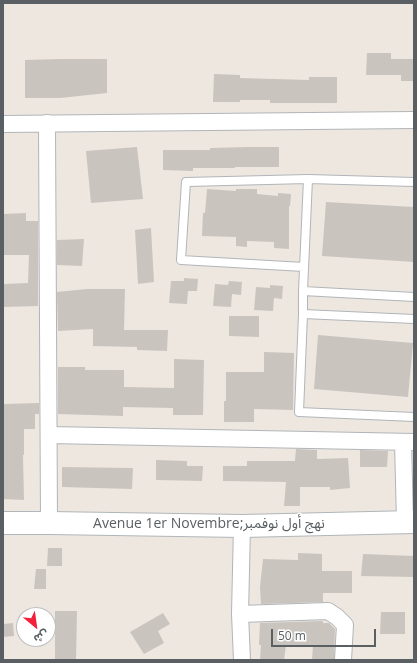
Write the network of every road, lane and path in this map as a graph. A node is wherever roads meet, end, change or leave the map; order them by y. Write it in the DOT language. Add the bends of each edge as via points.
graph roads {
  1 [pos="414,120"];
  2 [pos="47,123"];
  3 [pos="3,124"];
  4 [pos="308,179"];
  5 [pos="414,182"];
  6 [pos="304,267"];
  7 [pos="303,292"];
  8 [pos="414,297"];
  9 [pos="303,314"];
  10 [pos="414,319"];
  11 [pos="414,417"];
  12 [pos="48,435"];
  13 [pos="409,442"];
  14 [pos="410,522"];
  15 [pos="49,523"];
  16 [pos="3,524"];
  17 [pos="242,526"];
  18 [pos="240,614"];
  19 [pos="242,660"];
  20 [pos="343,660"];
  1 -- 2 [label="street"];
  2 -- 3 [label="street"];
  2 -- 12 [label="street"];
  4 -- 5 [label="lane"];
  4 -- 6 [label="lane"];
  4 -- 6 [label="lane" via="186,182 182,260"];
  6 -- 7 [label="lane"];
  7 -- 8 [label="lane"];
  7 -- 9 [label="lane"];
  9 -- 10 [label="lane"];
  9 -- 11 [label="lane" via="298,412"];
  12 -- 13 [label="street"];
  12 -- 15 [label="street"];
  13 -- 14 [label="street"];
  14 -- 17 [label="main road, Avenue 1er Novembre;نهج أول نوفمبر"];
  15 -- 16 [label="main road, Avenue 1er Novembre;نهج أول نوفمبر"];
  15 -- 17 [label="main road, Avenue 1er Novembre;نهج أول نوفمبر"];
  17 -- 18 [label="street"];
  18 -- 19 [label="street"];
  18 -- 20 [label="street" via="328,611 345,625"];
}
